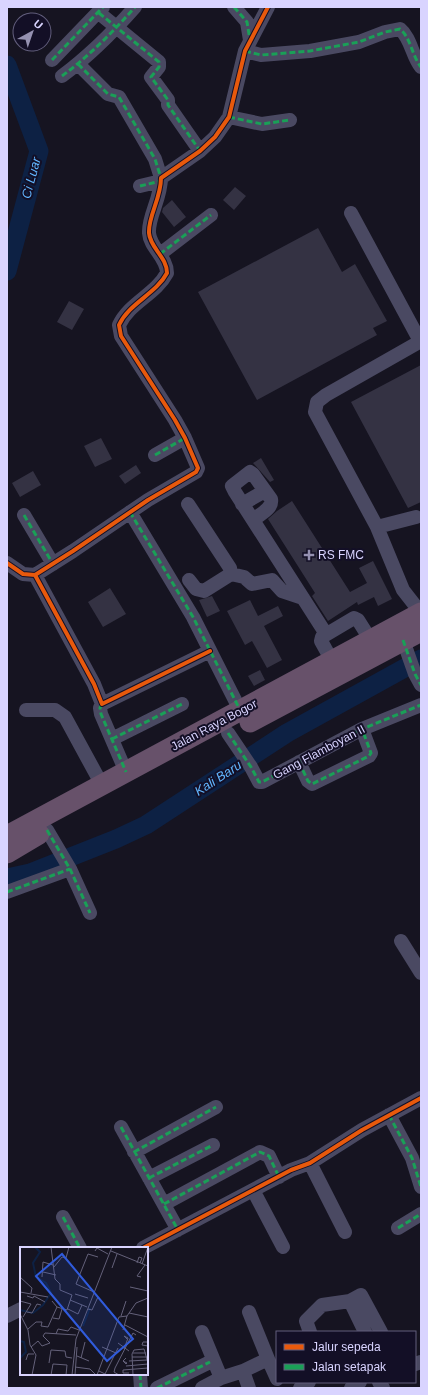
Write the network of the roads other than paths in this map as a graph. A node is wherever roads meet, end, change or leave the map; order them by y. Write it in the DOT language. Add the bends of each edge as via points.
graph roads {
  1 [pos="135,7"];
  2 [pos="234,7"];
  3 [pos="268,7"];
  4 [pos="101,10"];
  5 [pos="117,28"];
  6 [pos="248,45"];
  7 [pos="52,60"];
  8 [pos="78,64"];
  9 [pos="421,67"];
  10 [pos="62,76"];
  11 [pos="230,117"];
  12 [pos="290,120"];
  13 [pos="200,151"];
  14 [pos="161,180"];
  15 [pos="140,186"];
  16 [pos="351,213"];
  17 [pos="210,215"];
  18 [pos="160,254"];
  19 [pos="420,341"];
  20 [pos="185,438"];
  21 [pos="155,454"];
  22 [pos="265,491"];
  23 [pos="188,504"];
  24 [pos="242,504"];
  25 [pos="130,512"];
  26 [pos="24,515"];
  27 [pos="416,516"];
  28 [pos="253,520"];
  29 [pos="377,527"];
  30 [pos="7,562"];
  31 [pos="53,564"];
  32 [pos="232,574"];
  33 [pos="35,575"];
  34 [pos="189,580"];
  35 [pos="303,598"];
  36 [pos="421,613"];
  37 [pos="326,634"];
  38 [pos="370,639"];
  39 [pos="410,640"];
  40 [pos="210,651"];
  41 [pos="336,668"];
  42 [pos="418,679"];
  43 [pos="102,704"];
  44 [pos="182,704"];
  45 [pos="421,705"];
  46 [pos="26,710"];
  47 [pos="240,710"];
  48 [pos="362,729"];
  49 [pos="232,738"];
  50 [pos="112,739"];
  51 [pos="299,762"];
  52 [pos="126,772"];
  53 [pos="102,785"];
  54 [pos="50,834"];
  55 [pos="7,836"];
  56 [pos="7,853"];
  57 [pos="69,866"];
  58 [pos="7,892"];
  59 [pos="90,913"];
  60 [pos="401,942"];
  61 [pos="421,973"];
  62 [pos="421,1098"];
  63 [pos="216,1107"];
  64 [pos="389,1115"];
  65 [pos="121,1127"];
  66 [pos="213,1145"];
  67 [pos="134,1152"];
  68 [pos="310,1163"];
  69 [pos="279,1176"];
  70 [pos="148,1178"];
  71 [pos="421,1186"];
  72 [pos="253,1190"];
  73 [pos="164,1204"];
  74 [pos="421,1214"];
  75 [pos="63,1217"];
  76 [pos="398,1228"];
  77 [pos="178,1230"];
  78 [pos="345,1232"];
  79 [pos="79,1247"];
  80 [pos="145,1247"];
  81 [pos="283,1248"];
  82 [pos="350,1301"];
  83 [pos="20,1310"];
  84 [pos="249,1312"];
  85 [pos="7,1316"];
  86 [pos="310,1331"];
  87 [pos="365,1331"];
  88 [pos="380,1331"];
  89 [pos="202,1332"];
  90 [pos="268,1359"];
  91 [pos="210,1362"];
  92 [pos="243,1371"];
  93 [pos="140,1375"];
  94 [pos="276,1377"];
  95 [pos="221,1378"];
  96 [pos="142,1388"];
  97 [pos="157,1388"];
  98 [pos="202,1388"];
  99 [pos="249,1388"];
  1 -- 5 [label="street"];
  2 -- 6 [label="street" via="247,22"];
  3 -- 6 [label="street"];
  4 -- 5 [label="street"];
  4 -- 7 [label="street"];
  5 -- 8 [label="street"];
  5 -- 13 [label="street" via="159,62 159,67 151,77"];
  6 -- 9 [label="street" via="261,56 359,42 385,32 400,30"];
  6 -- 11 [label="street"];
  8 -- 10 [label="street"];
  8 -- 14 [label="street" via="108,94 119,98 155,159"];
  11 -- 12 [label="street" via="262,124"];
  11 -- 13 [label="street"];
  13 -- 14 [label="street"];
  14 -- 15 [label="street"];
  14 -- 18 [label="street" via="160,196 150,224 149,235"];
  16 -- 19 [label="street"];
  17 -- 18 [label="street"];
  18 -- 20 [label="street" via="167,267 164,279 124,315 119,328 133,356"];
  19 -- 29 [label="street" via="317,402 315,412"];
  20 -- 21 [label="street"];
  20 -- 25 [label="street" via="198,468 196,472"];
  22 -- 24 [label="street"];
  22 -- 24 [label="street" via="254,474 246,473 232,486"];
  22 -- 28 [label="street" via="272,503"];
  23 -- 32 [label="street"];
  24 -- 28 [label="street"];
  25 -- 31 [label="street"];
  25 -- 40 [label="street" via="193,617"];
  26 -- 31 [label="street"];
  27 -- 29 [label="street"];
  28 -- 35 [label="street"];
  29 -- 36 [label="street" via="403,590"];
  30 -- 33 [label="street" via="23,574"];
  31 -- 33 [label="street"];
  32 -- 34 [label="street" via="204,591 196,589"];
  32 -- 35 [label="street" via="244,577 252,584 272,580 282,591"];
  33 -- 43 [label="street" via="94,684"];
  35 -- 37 [label="street"];
  36 -- 38 [label="highway, Jalan Raya Bogor"];
  37 -- 38 [label="street" via="354,618"];
  37 -- 41 [label="street" via="321,640"];
  38 -- 41 [label="highway, Jalan Raya Bogor"];
  39 -- 41 [label="highway, Jalan Raya Bogor"];
  39 -- 42 [label="street"];
  40 -- 43 [label="street"];
  40 -- 47 [label="street"];
  41 -- 47 [label="highway, Jalan Raya Bogor"];
  41 -- 49 [label="highway, Jalan Raya Bogor"];
  43 -- 50 [label="street" via="100,714"];
  44 -- 50 [label="street"];
  45 -- 48 [label="street, Gang Flamboyan II"];
  46 -- 53 [label="street" via="55,710 62,713 69,721"];
  47 -- 52 [label="highway, Jalan Raya Bogor"];
  48 -- 51 [label="street, Gang Flamboyan II"];
  48 -- 51 [label="street" via="371,753 369,756 312,784 308,782"];
  49 -- 51 [label="street, Gang Flamboyan II" via="259,782"];
  49 -- 54 [label="highway, Jalan Raya Bogor"];
  50 -- 52 [label="street"];
  52 -- 53 [label="highway, Jalan Raya Bogor"];
  53 -- 55 [label="highway, Jalan Raya Bogor"];
  54 -- 56 [label="highway, Jalan Raya Bogor"];
  54 -- 57 [label="street"];
  57 -- 58 [label="street"];
  57 -- 59 [label="street"];
  60 -- 61 [label="street"];
  62 -- 64 [label="street"];
  63 -- 67 [label="street"];
  64 -- 68 [label="street"];
  64 -- 71 [label="street" via="412,1158"];
  65 -- 67 [label="street"];
  66 -- 70 [label="street"];
  67 -- 70 [label="street"];
  68 -- 69 [label="street"];
  68 -- 78 [label="street"];
  69 -- 72 [label="street"];
  69 -- 73 [label="street" via="269,1156 264,1152 256,1153"];
  70 -- 73 [label="street"];
  72 -- 77 [label="street"];
  72 -- 81 [label="street"];
  73 -- 77 [label="street"];
  74 -- 76 [label="street"];
  75 -- 79 [label="street"];
  77 -- 80 [label="street"];
  82 -- 86 [label="street" via="322,1305 306,1321"];
  82 -- 87 [label="street"];
  82 -- 88 [label="street" via="361,1295"];
  83 -- 85 [label="street"];
  84 -- 90 [label="street"];
  89 -- 95 [label="street"];
  90 -- 92 [label="street"];
  90 -- 94 [label="street"];
  91 -- 97 [label="street"];
  92 -- 95 [label="street"];
  92 -- 99 [label="street"];
  93 -- 96 [label="street"];
  95 -- 98 [label="street"];
}
